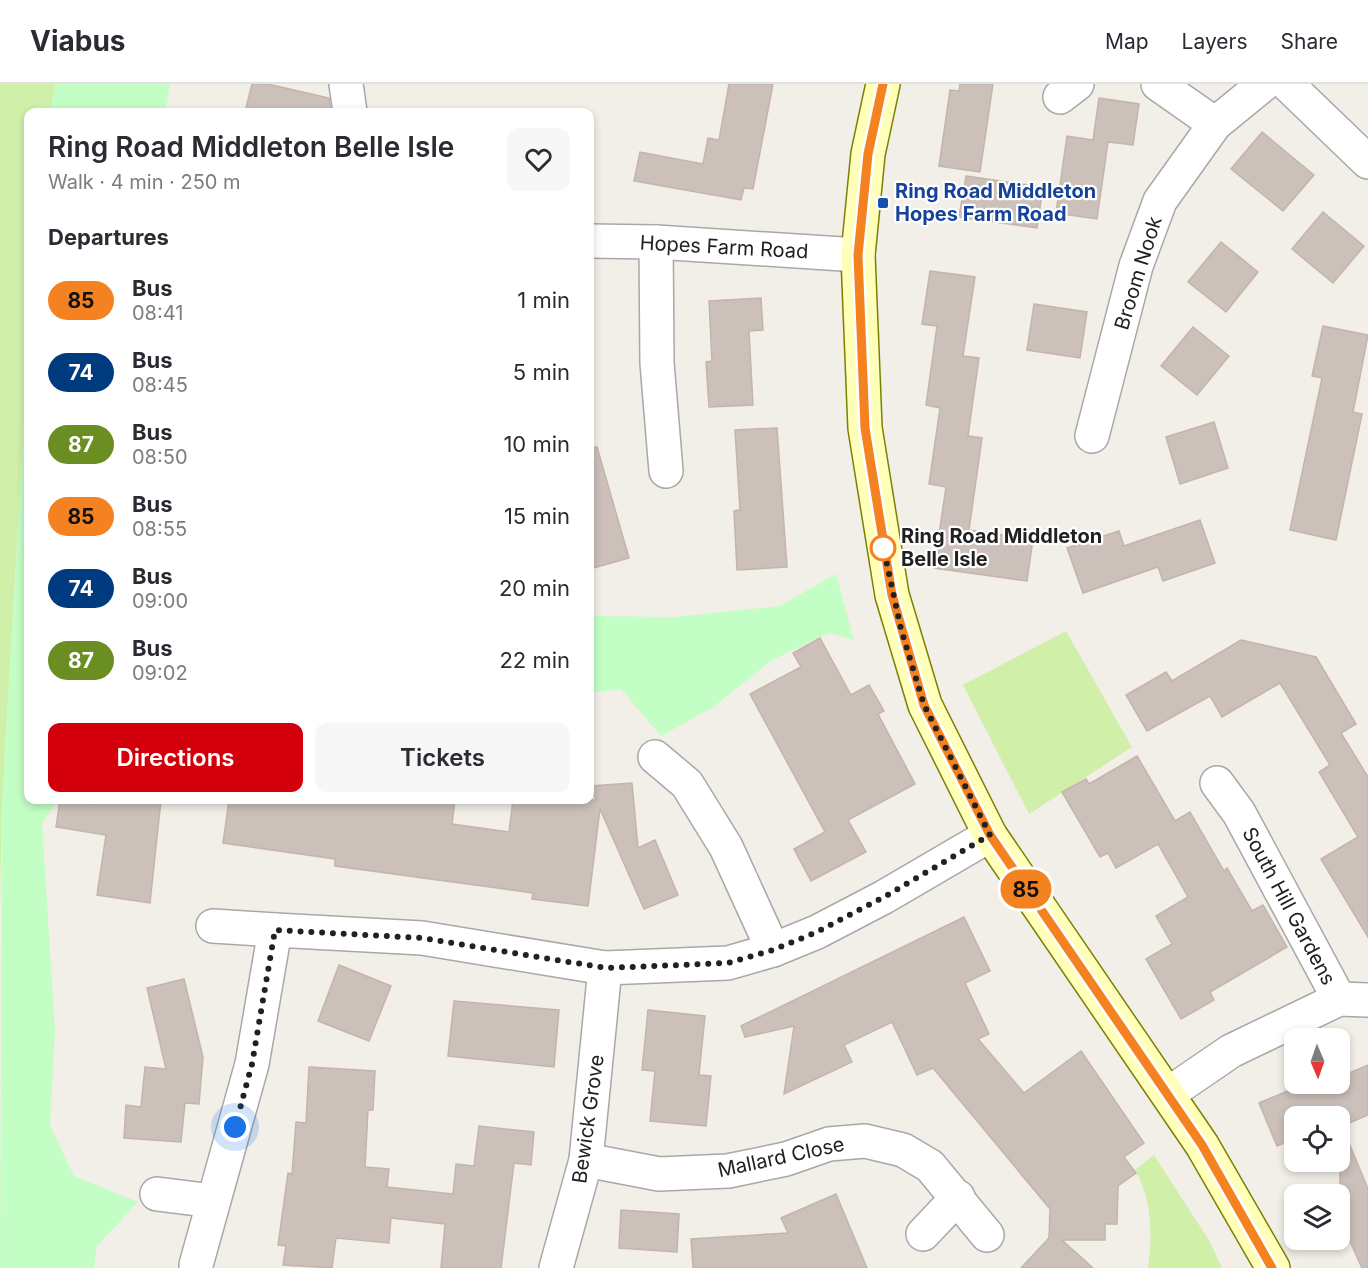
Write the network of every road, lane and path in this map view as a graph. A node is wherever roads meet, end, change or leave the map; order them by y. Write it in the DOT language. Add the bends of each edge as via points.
graph roads {
  1 [pos="346,84"];
  2 [pos="883,84"];
  3 [pos="1158,84"];
  4 [pos="1264,84"];
  5 [pos="1287,84"];
  6 [pos="349,108"];
  7 [pos="1215,124"];
  8 [pos="1368,162"];
  9 [pos="594,241"];
  10 [pos="656,242"];
  11 [pos="858,255"];
  12 [pos="1092,436"];
  13 [pos="666,471"];
  14 [pos="655,757"];
  15 [pos="1217,783"];
  16 [pos="990,835"];
  17 [pos="213,926"];
  18 [pos="275,930"];
  19 [pos="773,950"];
  20 [pos="606,968"];
  21 [pos="1354,999"];
  22 [pos="1168,1094"];
  23 [pos="586,1160"];
  24 [pos="158,1194"];
  25 [pos="958,1197"];
  26 [pos="213,1201"];
  27 [pos="923,1234"];
  28 [pos="987,1235"];
  29 [pos="196,1264"];
  30 [pos="556,1268"];
  31 [pos="1272,1268"];
  1 -- 6 [label="street"];
  2 -- 11 [label="street" via="868,154"];
  3 -- 7 [label="street"];
  4 -- 7 [label="street, Broom Nook"];
  5 -- 8 [label="street"];
  7 -- 12 [label="street, Broom Nook" via="1160,201 1136,266"];
  9 -- 10 [label="street, Hopes Farm Road"];
  10 -- 11 [label="street, Hopes Farm Road"];
  10 -- 13 [label="street" via="657,363"];
  11 -- 16 [label="street" via="865,428 892,595 924,705"];
  14 -- 19 [label="street" via="687,784 726,847"];
  15 -- 21 [label="street, South Hill Gardens" via="1251,807"];
  16 -- 19 [label="street" via="884,897"];
  16 -- 22 [label="street"];
  17 -- 18 [label="street"];
  18 -- 20 [label="street" via="422,938"];
  18 -- 26 [label="street" via="252,1064"];
  19 -- 20 [label="street" via="728,963"];
  20 -- 23 [label="street, Bewick Grove"];
  21 -- 22 [label="street" via="1231,1051"];
  22 -- 31 [label="street" via="1238,1204"];
  23 -- 25 [label="street, Mallard Close" via="659,1174 728,1171 786,1159 829,1144 865,1141 903,1150 930,1166"];
  23 -- 30 [label="street, Bewick Grove"];
  24 -- 26 [label="street"];
  25 -- 27 [label="street"];
  25 -- 28 [label="street, Mallard Close"];
  26 -- 29 [label="street"];
}
